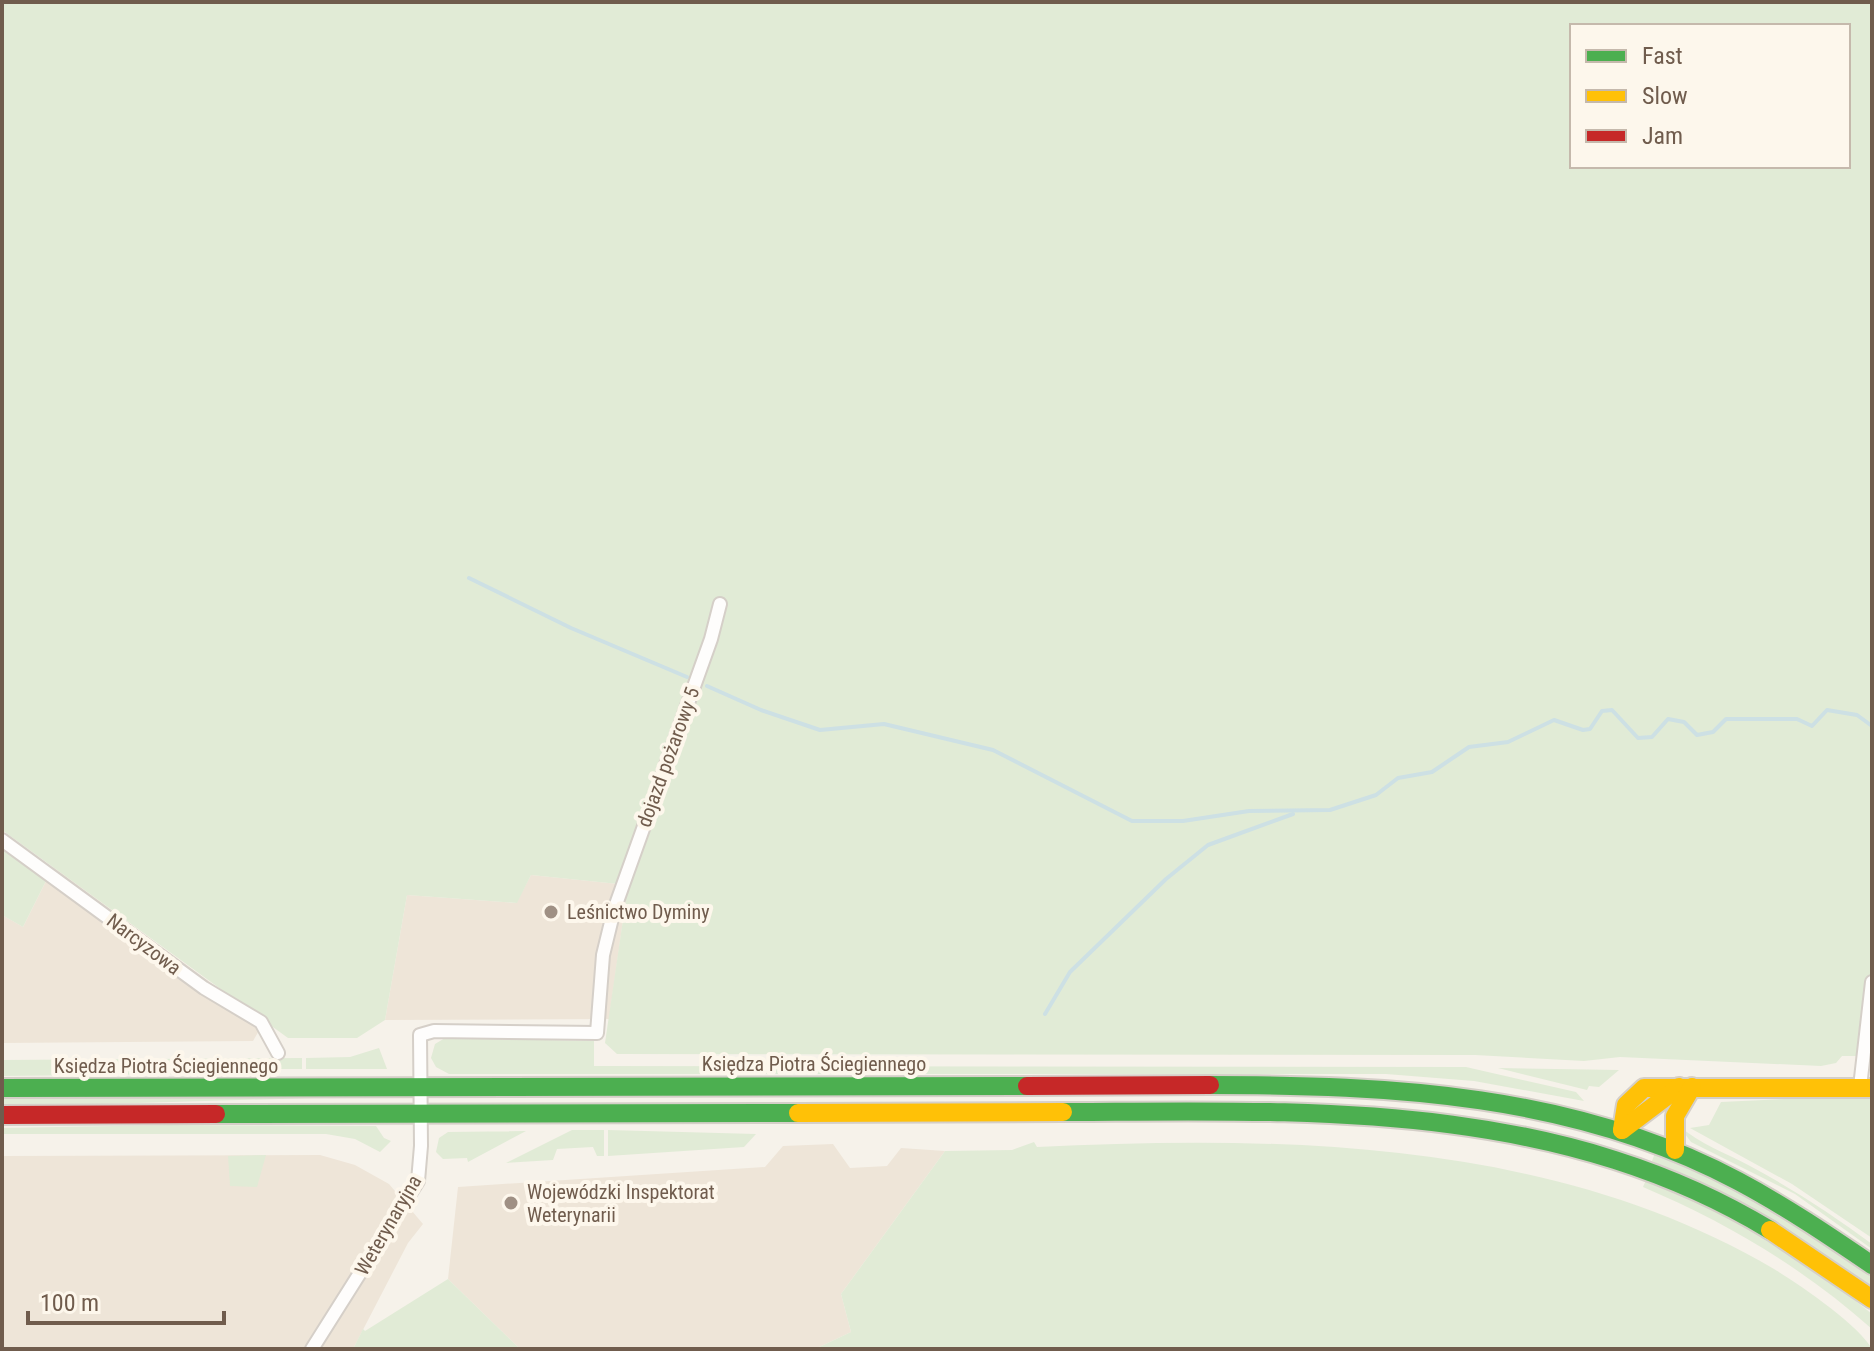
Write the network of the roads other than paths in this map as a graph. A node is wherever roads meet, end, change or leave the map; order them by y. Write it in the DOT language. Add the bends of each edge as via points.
graph roads {
  1 [pos="720,604"];
  2 [pos="2,840"];
  3 [pos="1872,982"];
  4 [pos="278,1053"];
  5 [pos="421,1087"];
  6 [pos="1686,1087"];
  7 [pos="2,1088"];
  8 [pos="1866,1088"];
  9 [pos="422,1112"];
  10 [pos="2,1115"];
  11 [pos="1622,1130"];
  12 [pos="1675,1150"];
  13 [pos="1612,1156"];
  14 [pos="1872,1265"];
  15 [pos="1872,1299"];
  16 [pos="312,1349"];
  1 -- 5 [label="street, dojazd pożarowy 5" via="614,910 603,955 597,1033 428,1032 420,1035"];
  2 -- 4 [label="street, Narcyzowa" via="204,988 261,1022"];
  3 -- 8 [label="street"];
  5 -- 7 [label="main road, Księdza Piotra Ściegiennego"];
  5 -- 9 [label="street, Weterynaryjna"];
  5 -- 11 [label="main road, Księdza Piotra Ściegiennego" via="1353,1085 1474,1095"];
  6 -- 8 [label="main road"];
  6 -- 11 [label="main road"];
  6 -- 12 [label="main road" via="1673,1115"];
  9 -- 10 [label="main road"];
  9 -- 13 [label="main road" via="1321,1111 1475,1123"];
  9 -- 16 [label="street, Weterynaryjna" via="418,1181"];
  11 -- 12 [label="main road, Księdza Piotra Ściegiennego"];
  11 -- 13 [label="main road"];
  12 -- 14 [label="main road, Księdza Piotra Ściegiennego" via="1786,1205"];
  13 -- 15 [label="main road" via="1745,1214"];
}
